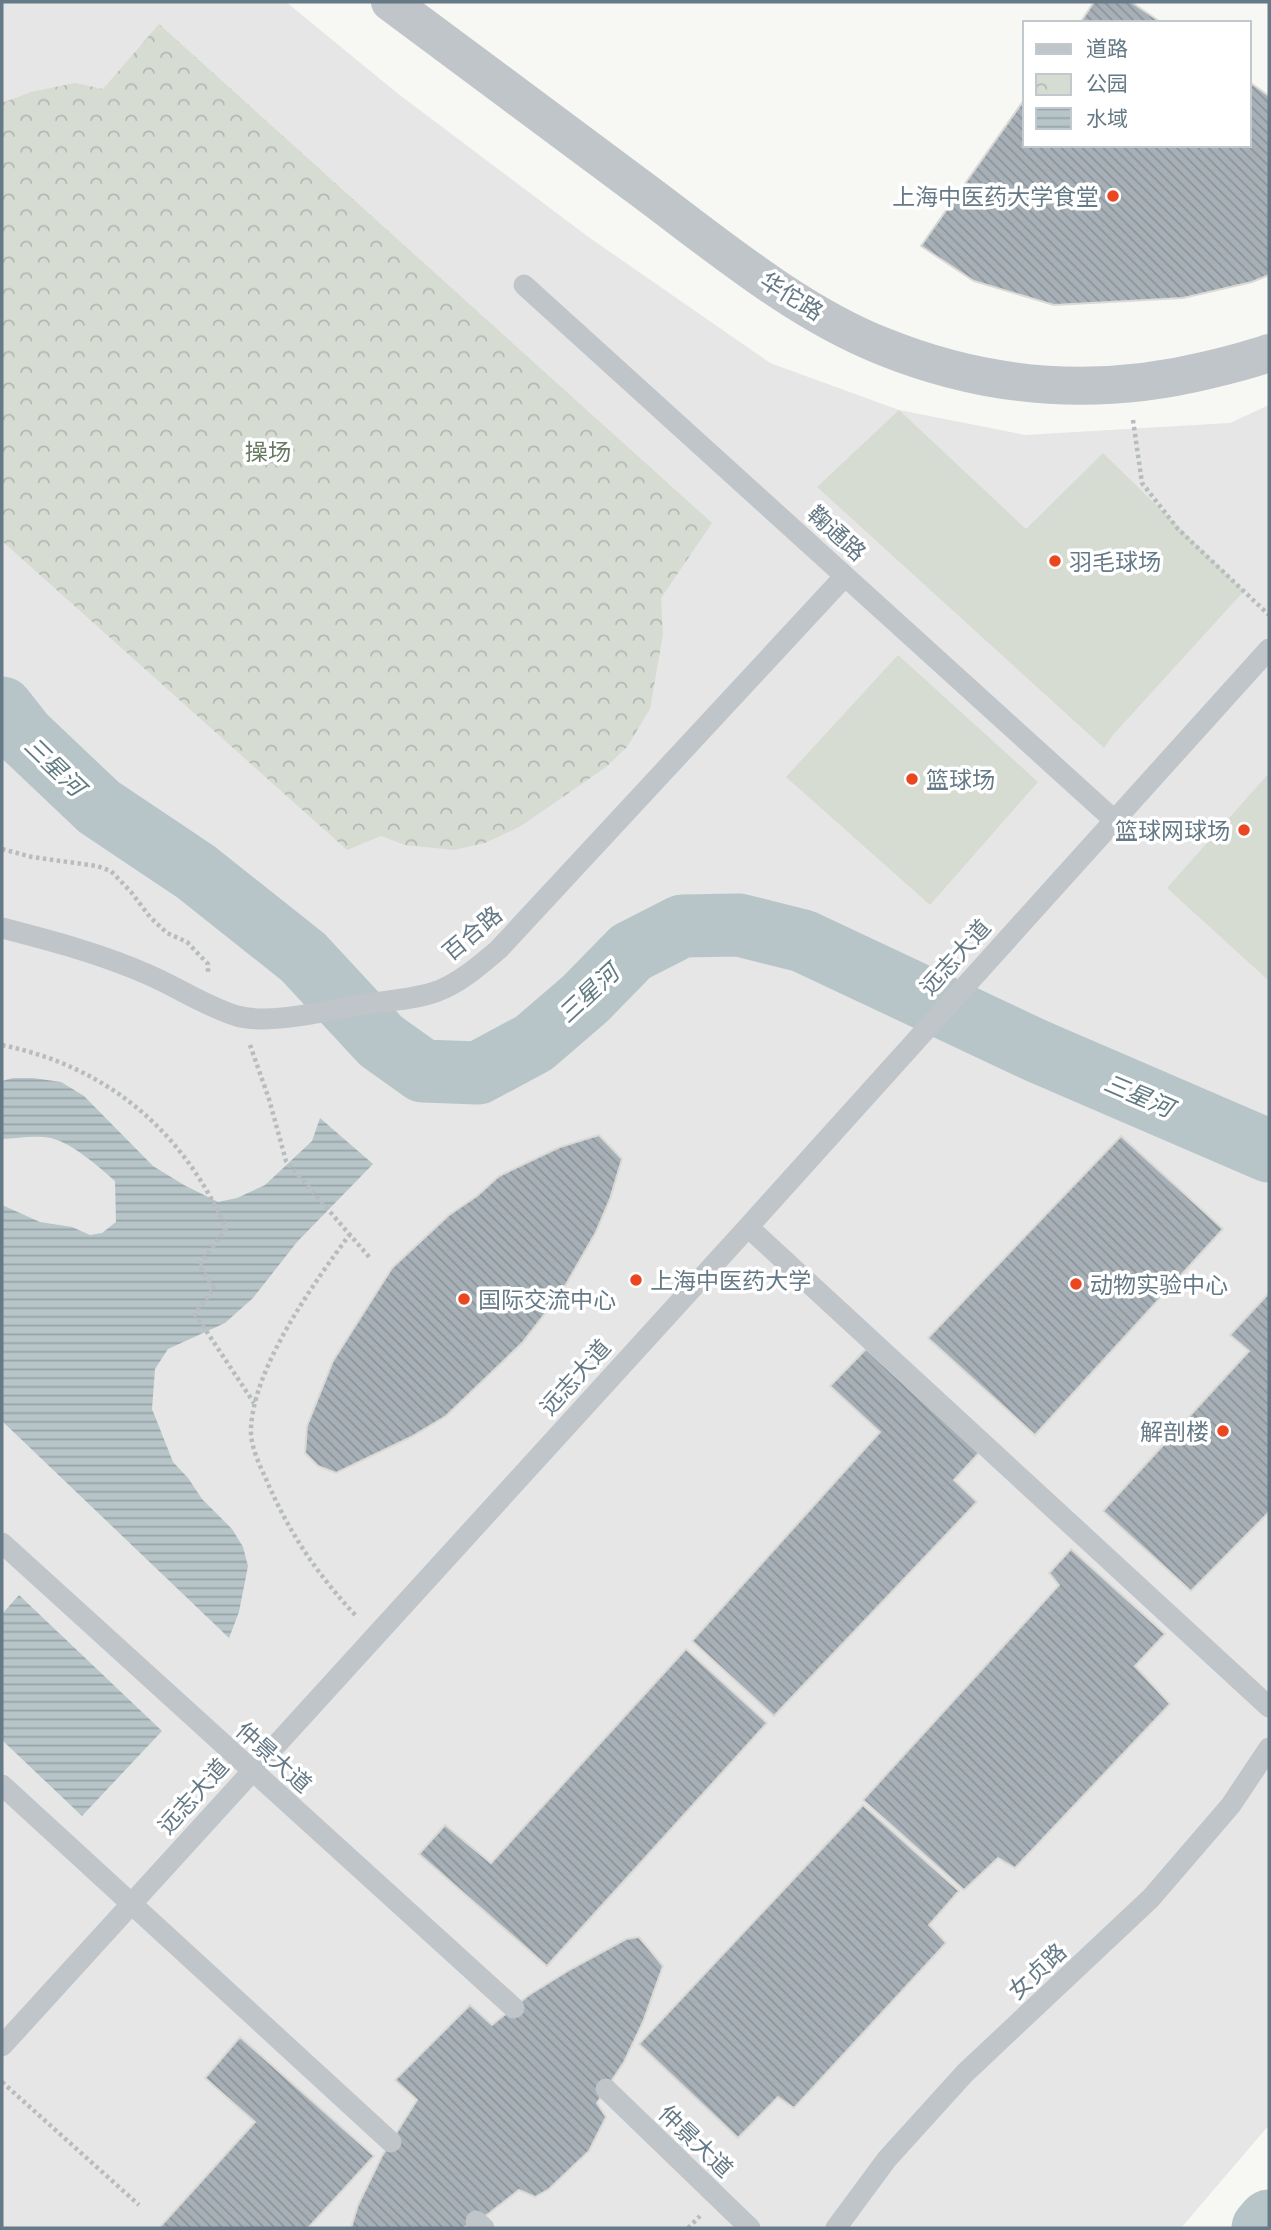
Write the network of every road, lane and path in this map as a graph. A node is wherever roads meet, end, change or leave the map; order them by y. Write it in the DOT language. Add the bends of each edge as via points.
graph roads {
  1 [pos="390,2"];
  2 [pos="425,2"];
  3 [pos="524,285"];
  4 [pos="1269,329"];
  5 [pos="1269,353"];
  6 [pos="1132,383"];
  7 [pos="845,576"];
  8 [pos="1269,615"];
  9 [pos="1269,649"];
  10 [pos="1114,820"];
  11 [pos="2,849"];
  12 [pos="2,928"];
  13 [pos="206,1004"];
  14 [pos="240,1017"];
  15 [pos="2,1045"];
  16 [pos="748,1227"];
  17 [pos="350,1234"];
  18 [pos="370,1258"];
  19 [pos="254,1403"];
  20 [pos="2,1543"];
  21 [pos="375,1635"];
  22 [pos="1269,1707"];
  23 [pos="1269,1748"];
  24 [pos="251,1772"];
  25 [pos="2,1785"];
  26 [pos="131,1903"];
  27 [pos="514,2008"];
  28 [pos="2,2046"];
  29 [pos="2,2082"];
  30 [pos="606,2089"];
  31 [pos="391,2142"];
  32 [pos="139,2205"];
  33 [pos="750,2228"];
  34 [pos="836,2228"];
  1 -- 6 [label="street, 华佗路" via="753,272 826,318 881,346 938,366 1015,383 1091,387"];
  2 -- 4 [label="street, 华佗路" via="765,254 888,325 945,346 1017,361 1087,366 1170,358"];
  3 -- 7 [label="lane, 鞠通路"];
  5 -- 6 [label="street, 华佗路" via="1175,378"];
  6 -- 8 [label="path" via="1142,483 1178,529"];
  7 -- 10 [label="lane, 鞠通路"];
  7 -- 14 [label="lane, 百合路" via="471,974 438,990 404,998 271,1018"];
  9 -- 10 [label="lane, 远志大道"];
  10 -- 16 [label="lane, 远志大道"];
  11 -- 13 [label="path" via="111,871 150,917 167,933 187,942 208,964"];
  12 -- 13 [label="lane, 百合路" via="83,950 150,975"];
  13 -- 14 [label="lane, 百合路"];
  14 -- 17 [label="path" via="270,1099 286,1161"];
  15 -- 19 [label="path" via="57,1059 91,1076 136,1106 186,1158 226,1228 199,1266 214,1288 195,1314"];
  16 -- 21 [label="lane, 远志大道"];
  16 -- 22 [label="lane"];
  17 -- 18 [label="path"];
  17 -- 19 [label="path" via="317,1279 279,1346"];
  19 -- 21 [label="path" via="251,1431 257,1458 297,1542 327,1585"];
  20 -- 24 [label="lane, 仲景大道"];
  21 -- 24 [label="lane, 远志大道"];
  23 -- 34 [label="lane, 女贞路" via="1231,1805 1151,1898 965,2073 887,2159"];
  24 -- 26 [label="lane, 远志大道"];
  24 -- 27 [label="lane, 仲景大道"];
  25 -- 26 [label="lane"];
  26 -- 28 [label="lane, 远志大道"];
  26 -- 31 [label="lane"];
  29 -- 32 [label="path"];
  30 -- 33 [label="lane, 仲景大道"];
}
